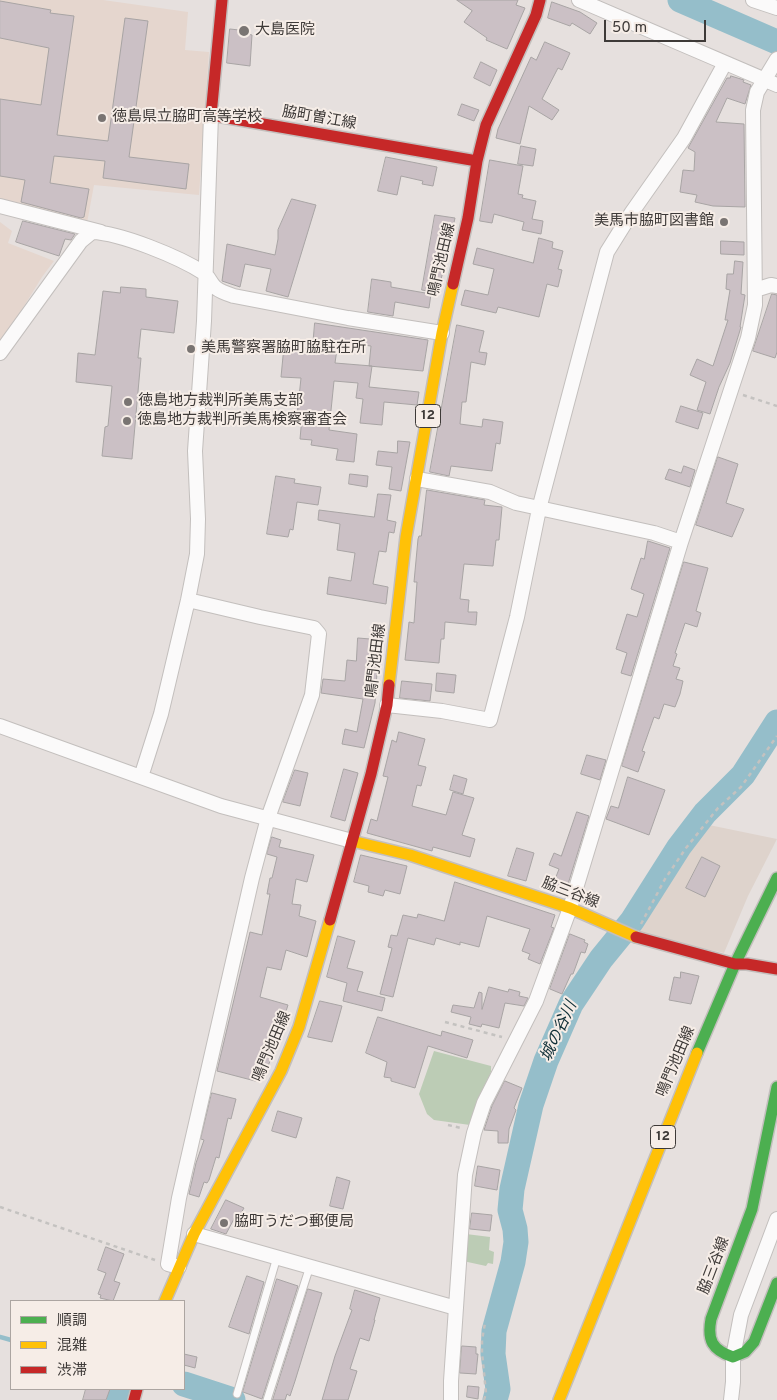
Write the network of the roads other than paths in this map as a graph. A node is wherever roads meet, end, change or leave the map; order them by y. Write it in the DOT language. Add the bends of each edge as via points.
graph roads {
  1 [pos="222,0"];
  2 [pos="540,0"];
  3 [pos="579,0"];
  4 [pos="753,0"];
  5 [pos="777,8"];
  6 [pos="777,59"];
  7 [pos="725,63"];
  8 [pos="770,80"];
  9 [pos="210,115"];
  10 [pos="477,161"];
  11 [pos="0,206"];
  12 [pos="101,232"];
  13 [pos="206,275"];
  14 [pos="777,286"];
  15 [pos="755,290"];
  16 [pos="442,333"];
  17 [pos="0,353"];
  18 [pos="417,479"];
  19 [pos="539,509"];
  20 [pos="681,542"];
  21 [pos="188,600"];
  22 [pos="387,704"];
  23 [pos="0,726"];
  24 [pos="141,777"];
  25 [pos="268,818"];
  26 [pos="352,841"];
  27 [pos="777,878"];
  28 [pos="570,908"];
  29 [pos="735,964"];
  30 [pos="777,970"];
  31 [pos="777,1087"];
  32 [pos="777,1219"];
  33 [pos="194,1234"];
  34 [pos="278,1257"];
  35 [pos="174,1266"];
  36 [pos="310,1266"];
  37 [pos="777,1283"];
  38 [pos="165,1300"];
  39 [pos="456,1308"];
  40 [pos="733,1357"];
  41 [pos="237,1394"];
  42 [pos="267,1400"];
  43 [pos="451,1400"];
  44 [pos="559,1400"];
  45 [pos="731,1400"];
  1 -- 9 [label="main road"];
  2 -- 10 [label="main road, 鳴門池田線 / 12" via="486,125"];
  3 -- 7 [label="street"];
  4 -- 5 [label="street"];
  6 -- 8 [label="street"];
  7 -- 8 [label="street"];
  7 -- 19 [label="street" via="684,138 607,252"];
  8 -- 15 [label="street" via="757,92 753,110"];
  9 -- 10 [label="main road, 脇町曽江線"];
  9 -- 13 [label="street"];
  10 -- 16 [label="main road, 鳴門池田線 / 12" via="468,218"];
  11 -- 12 [label="street"];
  12 -- 13 [label="street" via="175,258"];
  12 -- 17 [label="street" via="92,232 81,241"];
  13 -- 16 [label="street" via="216,288 234,296"];
  13 -- 21 [label="street" via="195,451 197,554"];
  14 -- 15 [label="street"];
  15 -- 20 [label="street" via="748,338"];
  16 -- 18 [label="main road, 鳴門池田線 / 12"];
  18 -- 19 [label="street" via="490,492"];
  18 -- 22 [label="main road, 鳴門池田線 / 12" via="406,537"];
  19 -- 20 [label="street" via="654,532"];
  19 -- 22 [label="street" via="517,617 490,720"];
  20 -- 28 [label="street"];
  21 -- 24 [label="street" via="161,714"];
  21 -- 25 [label="street" via="314,628 319,634 312,695"];
  22 -- 26 [label="main road, 鳴門池田線 / 12"];
  23 -- 24 [label="street"];
  24 -- 25 [label="street" via="221,806"];
  25 -- 26 [label="street"];
  25 -- 35 [label="street" via="179,1198"];
  26 -- 28 [label="main road, 脇三谷線" via="410,855"];
  26 -- 33 [label="main road, 鳴門池田線 / 12" via="299,1027 281,1071"];
  27 -- 29 [label="main road, 鳴門池田線 / 12"];
  28 -- 29 [label="main road, 脇三谷線" via="634,937"];
  28 -- 39 [label="street" via="536,1001 484,1103 474,1133 465,1175"];
  29 -- 30 [label="main road, 脇三谷線"];
  29 -- 44 [label="main road, 鳴門池田線 / 12"];
  31 -- 40 [label="main road, 脇三谷線" via="752,1209 708,1334 714,1346"];
  32 -- 40 [label="street" via="742,1315"];
  33 -- 34 [label="street"];
  33 -- 35 [label="main road, 鳴門池田線 / 12"];
  34 -- 36 [label="street"];
  34 -- 41 [label="lane"];
  35 -- 38 [label="main road, 鳴門池田線 / 12"];
  36 -- 39 [label="street"];
  36 -- 42 [label="lane"];
  37 -- 40 [label="main road" via="754,1342 745,1352"];
  39 -- 43 [label="street"];
  40 -- 45 [label="street"];
}
